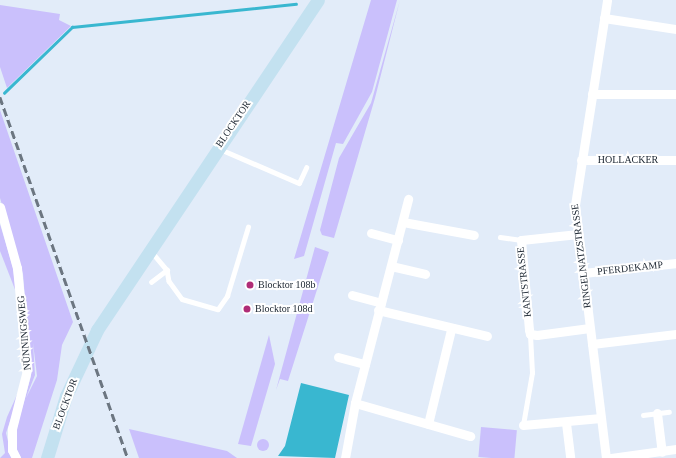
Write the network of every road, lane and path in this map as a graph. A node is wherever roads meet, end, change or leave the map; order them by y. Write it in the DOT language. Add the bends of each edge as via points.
graph roads {
  1 [pos="318,0"];
  2 [pos="606,0"];
  3 [pos="604,18"];
  4 [pos="676,29"];
  5 [pos="592,94"];
  6 [pos="676,94"];
  7 [pos="217,147"];
  8 [pos="581,160"];
  9 [pos="676,160"];
  10 [pos="306,168"];
  11 [pos="408,199"];
  12 [pos="0,208"];
  13 [pos="403,222"];
  14 [pos="248,227"];
  15 [pos="371,233"];
  16 [pos="578,234"];
  17 [pos="474,235"];
  18 [pos="500,237"];
  19 [pos="398,240"];
  20 [pos="521,240"];
  21 [pos="148,248"];
  22 [pos="676,263"];
  23 [pos="391,266"];
  24 [pos="167,270"];
  25 [pos="583,273"];
  26 [pos="425,274"];
  27 [pos="150,282"];
  28 [pos="352,295"];
  29 [pos="380,306"];
  30 [pos="590,328"];
  31 [pos="451,330"];
  32 [pos="530,334"];
  33 [pos="676,334"];
  34 [pos="487,336"];
  35 [pos="592,344"];
  36 [pos="338,357"];
  37 [pos="365,364"];
  38 [pos="355,403"];
  39 [pos="669,412"];
  40 [pos="657,414"];
  41 [pos="643,415"];
  42 [pos="600,418"];
  43 [pos="566,422"];
  44 [pos="428,424"];
  45 [pos="523,425"];
  46 [pos="470,436"];
  47 [pos="676,449"];
  48 [pos="662,452"];
  49 [pos="16,458"];
  50 [pos="47,458"];
  51 [pos="345,458"];
  52 [pos="570,458"];
  53 [pos="606,458"];
  54 [pos="611,458"];
  1 -- 7 [label="main road, BLOCKTOR"];
  2 -- 3 [label="street, RINGELNATZSTRASSE"];
  3 -- 4 [label="street"];
  3 -- 5 [label="street, RINGELNATZSTRASSE"];
  5 -- 6 [label="street"];
  5 -- 8 [label="street, RINGELNATZSTRASSE"];
  7 -- 10 [label="lane" via="299,183"];
  7 -- 21 [label="main road, BLOCKTOR"];
  8 -- 9 [label="street, HOLLACKER"];
  8 -- 16 [label="street, RINGELNATZSTRASSE" via="575,205"];
  11 -- 13 [label="street"];
  12 -- 49 [label="street, NÜNNINGSWEG" via="18,275 27,370 12,429 12,450"];
  13 -- 17 [label="street"];
  13 -- 19 [label="street"];
  14 -- 24 [label="lane" via="227,296 218,309 182,299 169,280"];
  15 -- 19 [label="street"];
  16 -- 20 [label="street, KANTSTRASSE"];
  16 -- 25 [label="street, RINGELNATZSTRASSE"];
  18 -- 20 [label="lane"];
  19 -- 23 [label="street"];
  20 -- 32 [label="street, KANTSTRASSE"];
  21 -- 24 [label="lane"];
  21 -- 50 [label="main road, BLOCKTOR" via="80,363"];
  22 -- 25 [label="street, PFERDEKAMP"];
  23 -- 26 [label="street"];
  23 -- 29 [label="street"];
  24 -- 27 [label="lane"];
  25 -- 30 [label="street, RINGELNATZSTRASSE"];
  28 -- 29 [label="street"];
  29 -- 31 [label="street"];
  29 -- 37 [label="street"];
  30 -- 32 [label="street"];
  30 -- 35 [label="street, RINGELNATZSTRASSE"];
  31 -- 34 [label="street"];
  31 -- 44 [label="street"];
  32 -- 45 [label="lane, KANTSTRASSE" via="532,373"];
  33 -- 35 [label="street"];
  35 -- 42 [label="street, RINGELNATZSTRASSE"];
  36 -- 37 [label="street"];
  37 -- 38 [label="street"];
  38 -- 44 [label="street"];
  38 -- 51 [label="street"];
  39 -- 40 [label="lane"];
  40 -- 41 [label="lane"];
  40 -- 48 [label="street"];
  42 -- 43 [label="street"];
  42 -- 53 [label="street, RINGELNATZSTRASSE"];
  43 -- 45 [label="street"];
  43 -- 52 [label="street"];
  44 -- 46 [label="street"];
  47 -- 48 [label="street"];
  48 -- 54 [label="street"];
}
